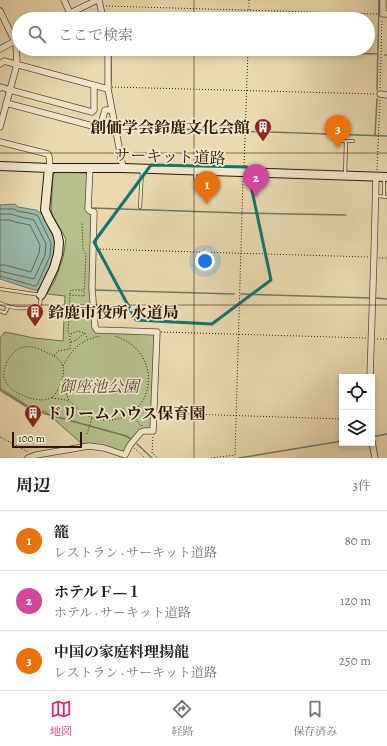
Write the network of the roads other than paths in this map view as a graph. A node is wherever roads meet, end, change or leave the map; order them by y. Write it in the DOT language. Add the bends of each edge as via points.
graph roads {
  1 [pos="64,0"];
  2 [pos="383,0"];
  3 [pos="99,2"];
  4 [pos="0,11"];
  5 [pos="70,12"];
  6 [pos="73,12"];
  7 [pos="101,12"];
  8 [pos="385,14"];
  9 [pos="12,32"];
  10 [pos="12,43"];
  11 [pos="0,49"];
  12 [pos="17,56"];
  13 [pos="108,56"];
  14 [pos="1,62"];
  15 [pos="17,64"];
  16 [pos="94,85"];
  17 [pos="0,88"];
  18 [pos="108,88"];
  19 [pos="10,90"];
  20 [pos="380,94"];
  21 [pos="387,95"];
  22 [pos="6,103"];
  23 [pos="111,110"];
  24 [pos="0,127"];
  25 [pos="339,141"];
  26 [pos="346,141"];
  27 [pos="353,141"];
  28 [pos="0,142"];
  29 [pos="0,166"];
  30 [pos="90,167"];
  31 [pos="49,168"];
  32 [pos="122,168"];
  33 [pos="142,169"];
  34 [pos="209,171"];
  35 [pos="345,176"];
  36 [pos="382,177"];
  37 [pos="208,195"];
  38 [pos="378,196"];
  39 [pos="385,197"];
  40 [pos="140,207"];
  41 [pos="0,289"];
  42 [pos="41,295"];
  43 [pos="0,303"];
  44 [pos="40,306"];
  45 [pos="8,307"];
  46 [pos="29,308"];
  47 [pos="0,311"];
  48 [pos="370,374"];
  49 [pos="373,446"];
  50 [pos="31,457"];
  51 [pos="375,458"];
  1 -- 5 [label="street"];
  2 -- 8 [label="street"];
  3 -- 6 [label="street"];
  3 -- 7 [label="street"];
  4 -- 9 [label="street"];
  10 -- 11 [label="street"];
  12 -- 15 [label="street"];
  13 -- 18 [label="street"];
  14 -- 15 [label="street"];
  15 -- 16 [label="street"];
  15 -- 19 [label="street"];
  16 -- 18 [label="street"];
  16 -- 19 [label="street" via="92,112"];
  17 -- 19 [label="street"];
  18 -- 23 [label="street"];
  19 -- 22 [label="street"];
  20 -- 21 [label="street"];
  22 -- 23 [label="street" via="100,128 105,110"];
  22 -- 24 [label="street"];
  23 -- 32 [label="street"];
  25 -- 26 [label="lane"];
  26 -- 27 [label="lane"];
  26 -- 35 [label="lane"];
  28 -- 31 [label="street" via="48,154"];
  29 -- 31 [label="street, サーキット道路"];
  30 -- 31 [label="street, サーキット道路"];
  30 -- 32 [label="street, サーキット道路"];
  30 -- 50 [label="street" via="88,209 94,212 92,288 95,327 97,330 157,332 153,431 141,432 125,455 88,446"];
  31 -- 42 [label="street" via="45,210 59,242 54,268"];
  32 -- 33 [label="street, サーキット道路"];
  33 -- 34 [label="street, サーキット道路" via="195,175"];
  33 -- 40 [label="lane"];
  34 -- 35 [label="street, サーキット道路"];
  34 -- 37 [label="lane"];
  35 -- 36 [label="street, サーキット道路"];
  36 -- 39 [label="lane"];
  36 -- 48 [label="street" via="374,258"];
  38 -- 39 [label="lane"];
  41 -- 42 [label="lane"];
  42 -- 44 [label="lane"];
  43 -- 45 [label="lane"];
  44 -- 46 [label="lane"];
  44 -- 46 [label="lane" via="38,315 33,315"];
  45 -- 46 [label="lane"];
  45 -- 47 [label="lane" via="5,313"];
  49 -- 51 [label="street"];
}
